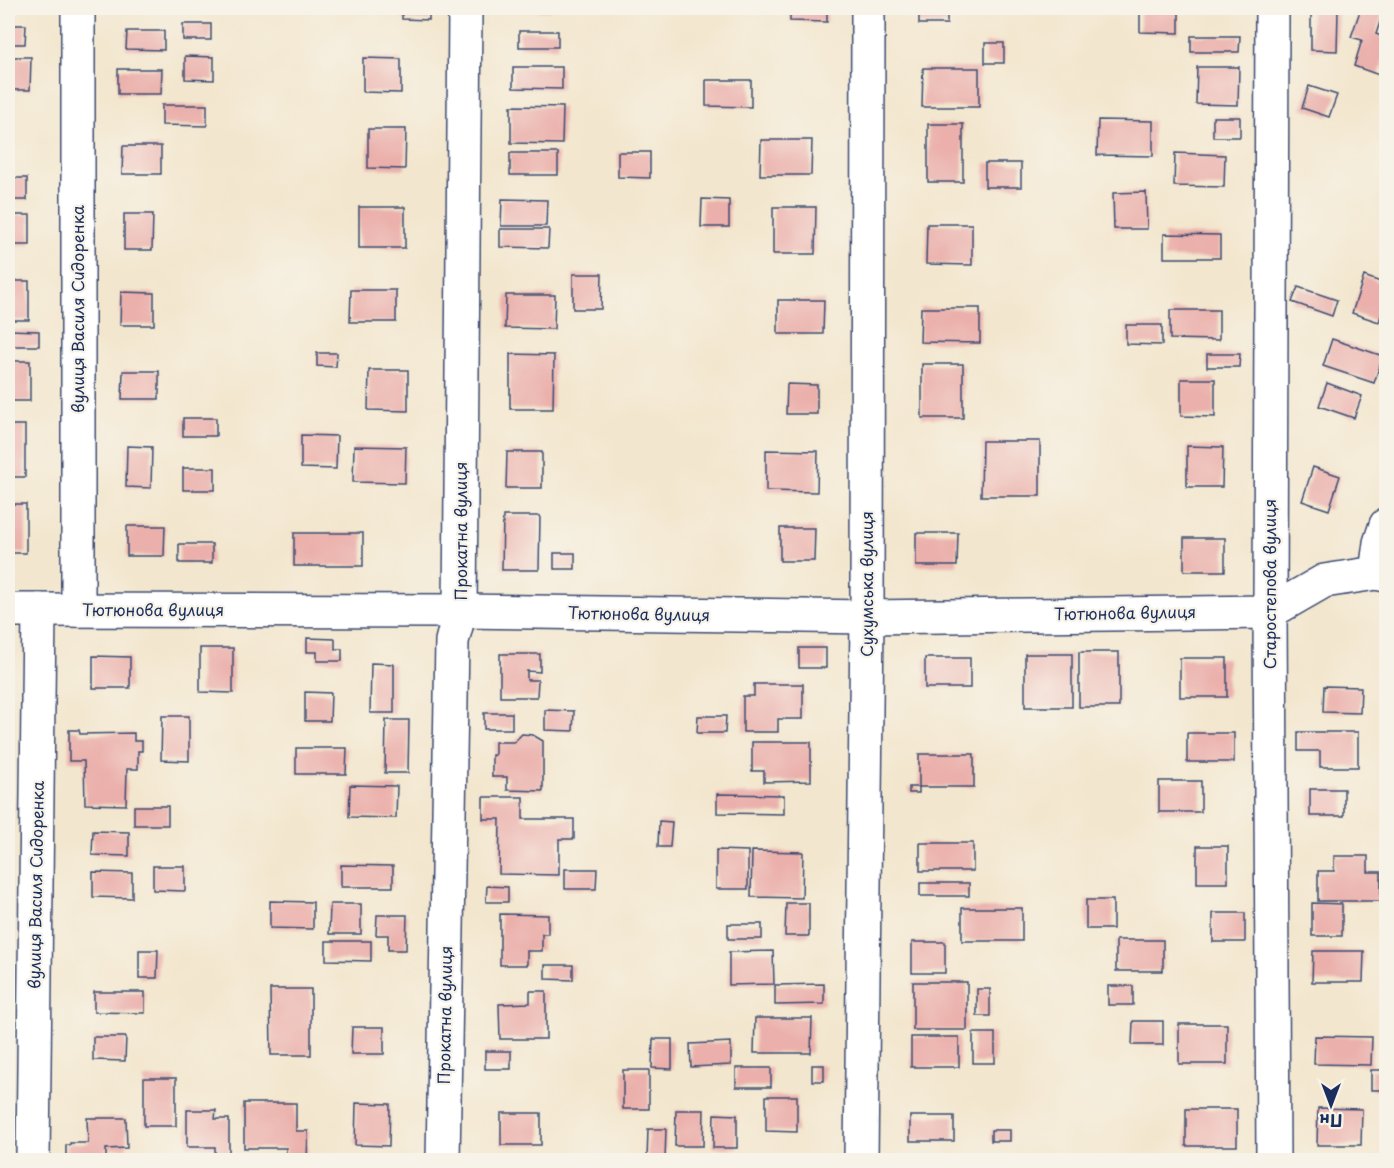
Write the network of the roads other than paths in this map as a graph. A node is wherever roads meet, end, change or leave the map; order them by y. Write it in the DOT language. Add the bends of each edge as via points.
graph roads {
  1 [pos="78,8"];
  2 [pos="465,8"];
  3 [pos="868,8"];
  4 [pos="1272,8"];
  5 [pos="1383,551"];
  6 [pos="23,610"];
  7 [pos="78,610"];
  8 [pos="460,611"];
  9 [pos="1270,612"];
  10 [pos="867,616"];
  11 [pos="33,1161"];
  12 [pos="443,1161"];
  13 [pos="861,1161"];
  14 [pos="1273,1161"];
  1 -- 7 [label="street, вулиця Василя Сидоренка"];
  2 -- 8 [label="street, Прокатна вулиця"];
  3 -- 10 [label="street, Сухумська вулиця"];
  4 -- 9 [label="street, Старостепова вулиця"];
  5 -- 9 [label="street"];
  6 -- 7 [label="street, Тютюнова вулиця"];
  6 -- 11 [label="street, вулиця Василя Сидоренка"];
  7 -- 8 [label="street, Тютюнова вулиця"];
  8 -- 10 [label="street, Тютюнова вулиця"];
  8 -- 12 [label="street, Прокатна вулиця" via="452,641"];
  9 -- 10 [label="street, Тютюнова вулиця"];
  9 -- 14 [label="street, Старостепова вулиця"];
  10 -- 13 [label="street, Сухумська вулиця"];
}
